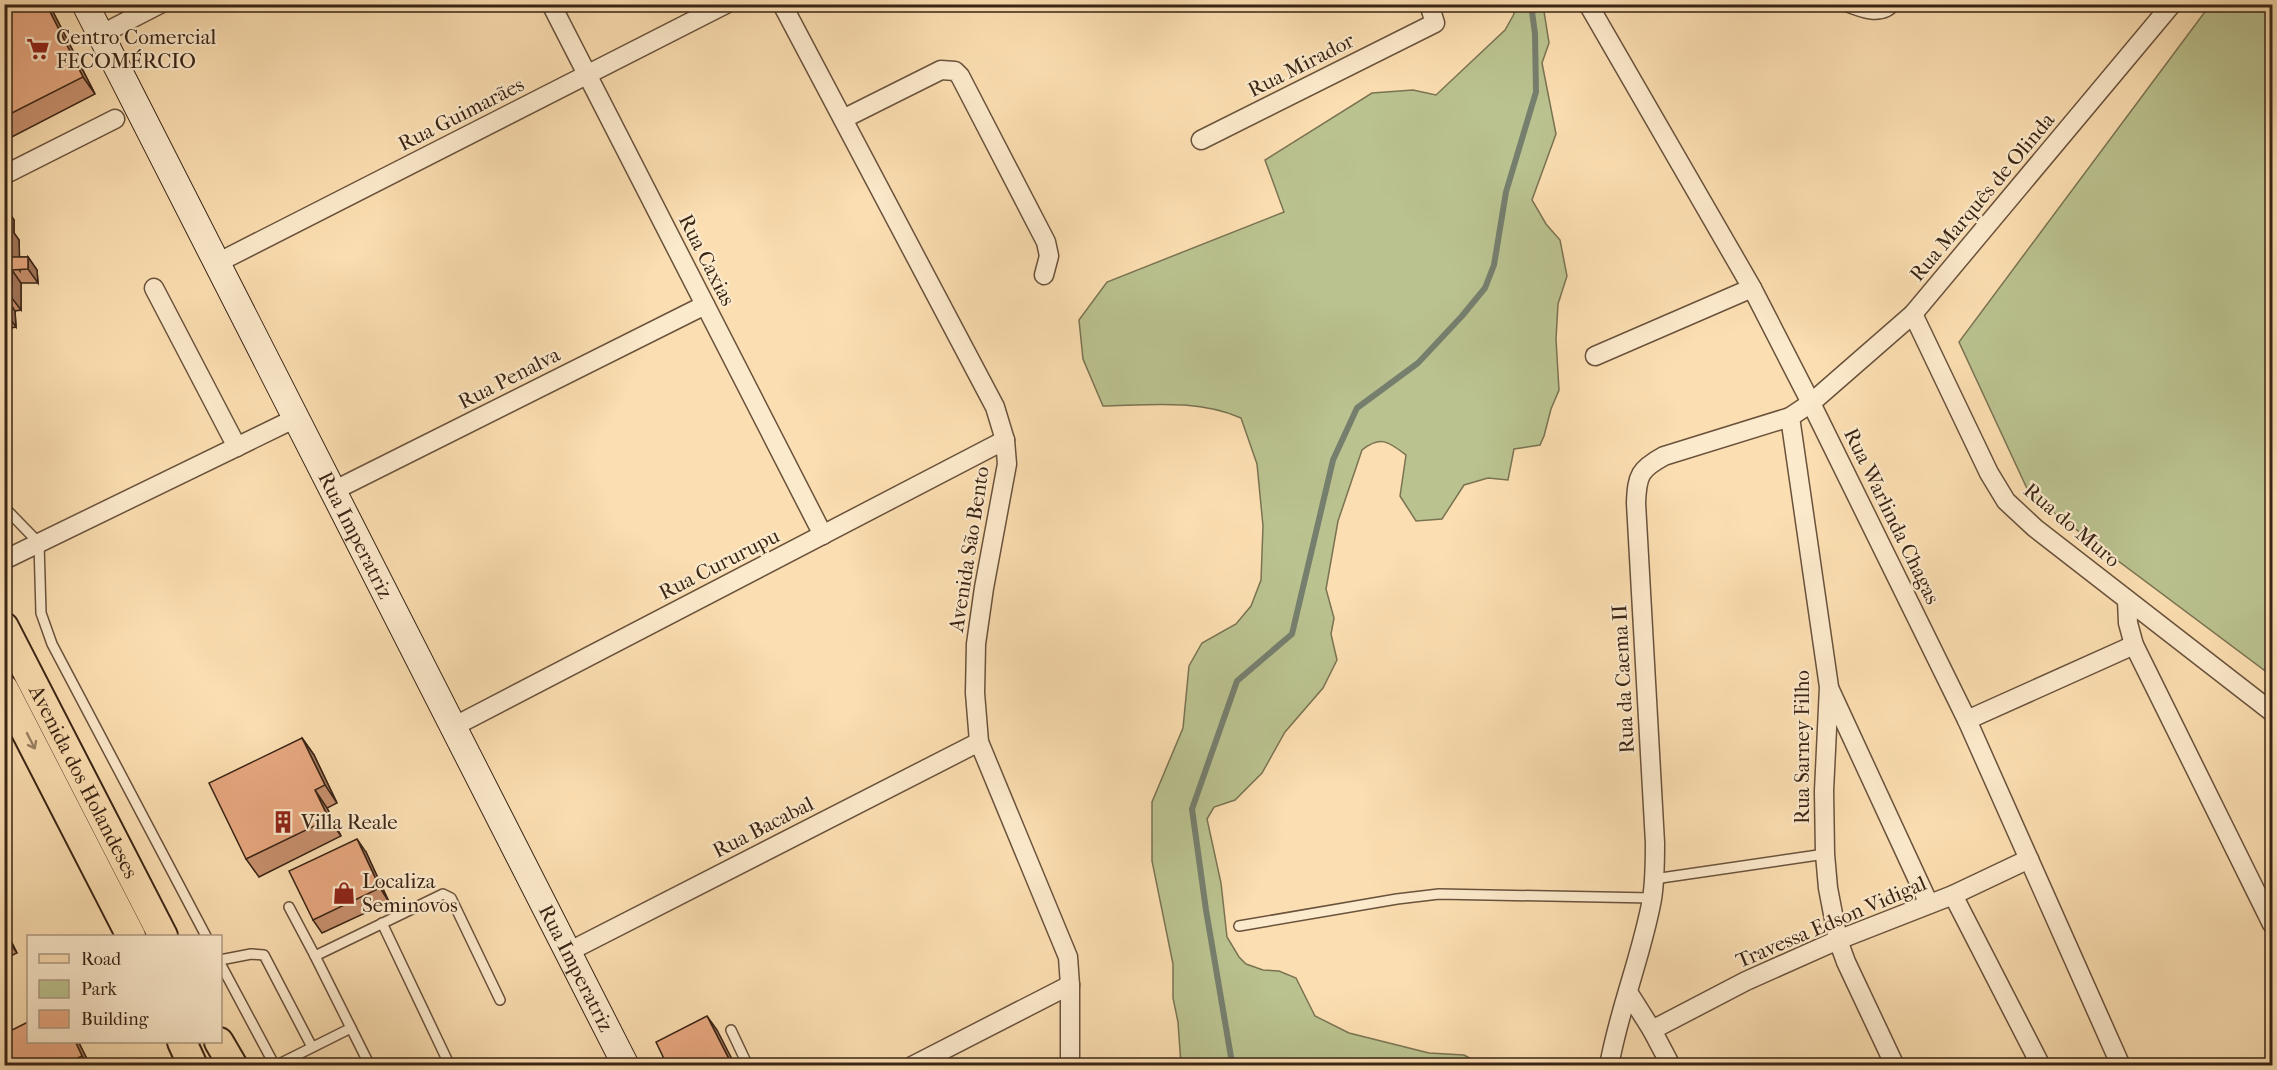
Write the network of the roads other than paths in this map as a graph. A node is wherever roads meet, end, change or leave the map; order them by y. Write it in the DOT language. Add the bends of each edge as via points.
graph roads {
  1 [pos="85,4"];
  2 [pos="160,4"];
  3 [pos="551,4"];
  4 [pos="726,4"];
  5 [pos="782,4"];
  6 [pos="1429,4"];
  7 [pos="1588,4"];
  8 [pos="1840,4"];
  9 [pos="1896,4"];
  10 [pos="2172,4"];
  11 [pos="100,35"];
  12 [pos="587,75"];
  13 [pos="115,119"];
  14 [pos="843,119"];
  15 [pos="1201,140"];
  16 [pos="4,175"];
  17 [pos="217,263"];
  18 [pos="1044,275"];
  19 [pos="154,288"];
  20 [pos="1752,288"];
  21 [pos="705,304"];
  22 [pos="1913,314"];
  23 [pos="1595,356"];
  24 [pos="1811,403"];
  25 [pos="1790,417"];
  26 [pos="296,418"];
  27 [pos="1005,440"];
  28 [pos="237,447"];
  29 [pos="333,491"];
  30 [pos="4,507"];
  31 [pos="823,535"];
  32 [pos="39,543"];
  33 [pos="4,560"];
  34 [pos="2127,600"];
  35 [pos="4,627"];
  36 [pos="2134,645"];
  37 [pos="1828,687"];
  38 [pos="4,689"];
  39 [pos="2272,712"];
  40 [pos="1967,720"];
  41 [pos="453,727"];
  42 [pos="979,742"];
  43 [pos="1825,854"];
  44 [pos="2029,860"];
  45 [pos="1654,879"];
  46 [pos="1953,895"];
  47 [pos="1652,898"];
  48 [pos="1929,904"];
  49 [pos="289,907"];
  50 [pos="382,923"];
  51 [pos="2272,924"];
  52 [pos="1239,926"];
  53 [pos="130,935"];
  54 [pos="161,935"];
  55 [pos="205,935"];
  56 [pos="1838,940"];
  57 [pos="568,952"];
  58 [pos="315,956"];
  59 [pos="222,961"];
  60 [pos="222,966"];
  61 [pos="1070,985"];
  62 [pos="1628,992"];
  63 [pos="500,1000"];
  64 [pos="351,1028"];
  65 [pos="731,1030"];
  66 [pos="1652,1030"];
  67 [pos="183,1043"];
  68 [pos="220,1043"];
  69 [pos="312,1047"];
  70 [pos="193,1065"];
  71 [pos="232,1065"];
  72 [pos="370,1065"];
  73 [pos="450,1065"];
  74 [pos="626,1065"];
  75 [pos="748,1065"];
  76 [pos="912,1065"];
  77 [pos="1070,1065"];
  78 [pos="1610,1065"];
  79 [pos="1671,1065"];
  80 [pos="1895,1065"];
  81 [pos="2041,1065"];
  82 [pos="2121,1065"];
  1 -- 11 [label="street, Rua Imperatriz"];
  2 -- 11 [label="street"];
  3 -- 12 [label="street, Rua Caxias"];
  4 -- 12 [label="street, Rua Guimarães"];
  5 -- 14 [label="street, Avenida São Bento"];
  6 -- 15 [label="street, Rua Mirador" via="1435,23"];
  7 -- 20 [label="street, Rua Warlinda Chagas"];
  8 -- 9 [label="lane" via="1867,15 1881,14"];
  10 -- 22 [label="street, Rua Marquês de Olinda"];
  11 -- 17 [label="street, Rua Imperatriz"];
  12 -- 17 [label="street, Rua Guimarães"];
  12 -- 21 [label="street, Rua Caxias"];
  13 -- 16 [label="street"];
  14 -- 18 [label="street" via="941,70 955,71 1046,242 1049,256"];
  14 -- 27 [label="street, Avenida São Bento" via="995,407"];
  17 -- 26 [label="street, Rua Imperatriz"];
  19 -- 28 [label="street"];
  20 -- 23 [label="street"];
  20 -- 24 [label="street, Rua Warlinda Chagas"];
  21 -- 29 [label="street, Rua Penalva"];
  21 -- 31 [label="street, Rua Caxias"];
  22 -- 24 [label="street, Rua Marquês de Olinda"];
  22 -- 34 [label="street, Rua do Muro" via="1967,430 2006,501"];
  24 -- 25 [label="street, Rua da Caema II"];
  24 -- 40 [label="street, Rua Warlinda Chagas"];
  25 -- 37 [label="street, Rua Sarney Filho"];
  25 -- 45 [label="street, Rua da Caema II" via="1664,456 1645,466 1637,481 1656,843"];
  26 -- 28 [label="street"];
  26 -- 29 [label="street, Rua Imperatriz"];
  27 -- 31 [label="street, Rua Cururupu"];
  27 -- 42 [label="street, Avenida São Bento" via="1007,464 976,644"];
  28 -- 32 [label="street"];
  29 -- 41 [label="street, Rua Imperatriz"];
  30 -- 32 [label="lane"];
  31 -- 41 [label="street, Rua Cururupu"];
  32 -- 33 [label="street"];
  32 -- 55 [label="lane" via="41,614 52,644"];
  34 -- 36 [label="street"];
  34 -- 39 [label="street, Rua do Muro"];
  35 -- 54 [label="main road, Avenida dos Holandeses"];
  36 -- 40 [label="street"];
  36 -- 51 [label="street"];
  37 -- 43 [label="street, Rua Sarney Filho"];
  37 -- 48 [label="street"];
  38 -- 53 [label="main road, Avenida dos Holandeses, one-way"];
  40 -- 44 [label="street, Rua Warlinda Chagas"];
  41 -- 57 [label="street, Rua Imperatriz"];
  42 -- 57 [label="street, Rua Bacabal"];
  42 -- 61 [label="street, Avenida São Bento" via="1068,957"];
  43 -- 45 [label="lane"];
  43 -- 56 [label="street, Rua Sarney Filho"];
  44 -- 46 [label="street, Travessa Edson Vidigal"];
  44 -- 82 [label="street, Rua Warlinda Chagas"];
  45 -- 47 [label="street, Rua da Caema II"];
  46 -- 48 [label="street, Travessa Edson Vidigal"];
  46 -- 81 [label="street"];
  47 -- 52 [label="lane" via="1439,894"];
  47 -- 62 [label="street, Rua da Caema II"];
  48 -- 56 [label="street, Travessa Edson Vidigal"];
  49 -- 58 [label="lane"];
  50 -- 58 [label="lane"];
  50 -- 63 [label="lane" via="438,895 447,895"];
  50 -- 73 [label="lane"];
  56 -- 66 [label="street, Travessa Edson Vidigal" via="1746,981"];
  56 -- 80 [label="street, Rua Sarney Filho" via="1854,983"];
  57 -- 74 [label="street, Rua Imperatriz"];
  58 -- 64 [label="lane"];
  59 -- 69 [label="lane" via="264,955"];
  60 -- 69 [label="lane" via="275,1065"];
  61 -- 76 [label="street"];
  61 -- 77 [label="street, Avenida São Bento"];
  62 -- 66 [label="street"];
  62 -- 78 [label="street, Rua da Caema II"];
  64 -- 69 [label="lane"];
  64 -- 72 [label="lane"];
  65 -- 75 [label="lane"];
  66 -- 79 [label="street"];
  67 -- 70 [label="main road"];
  68 -- 71 [label="main road"];
}
